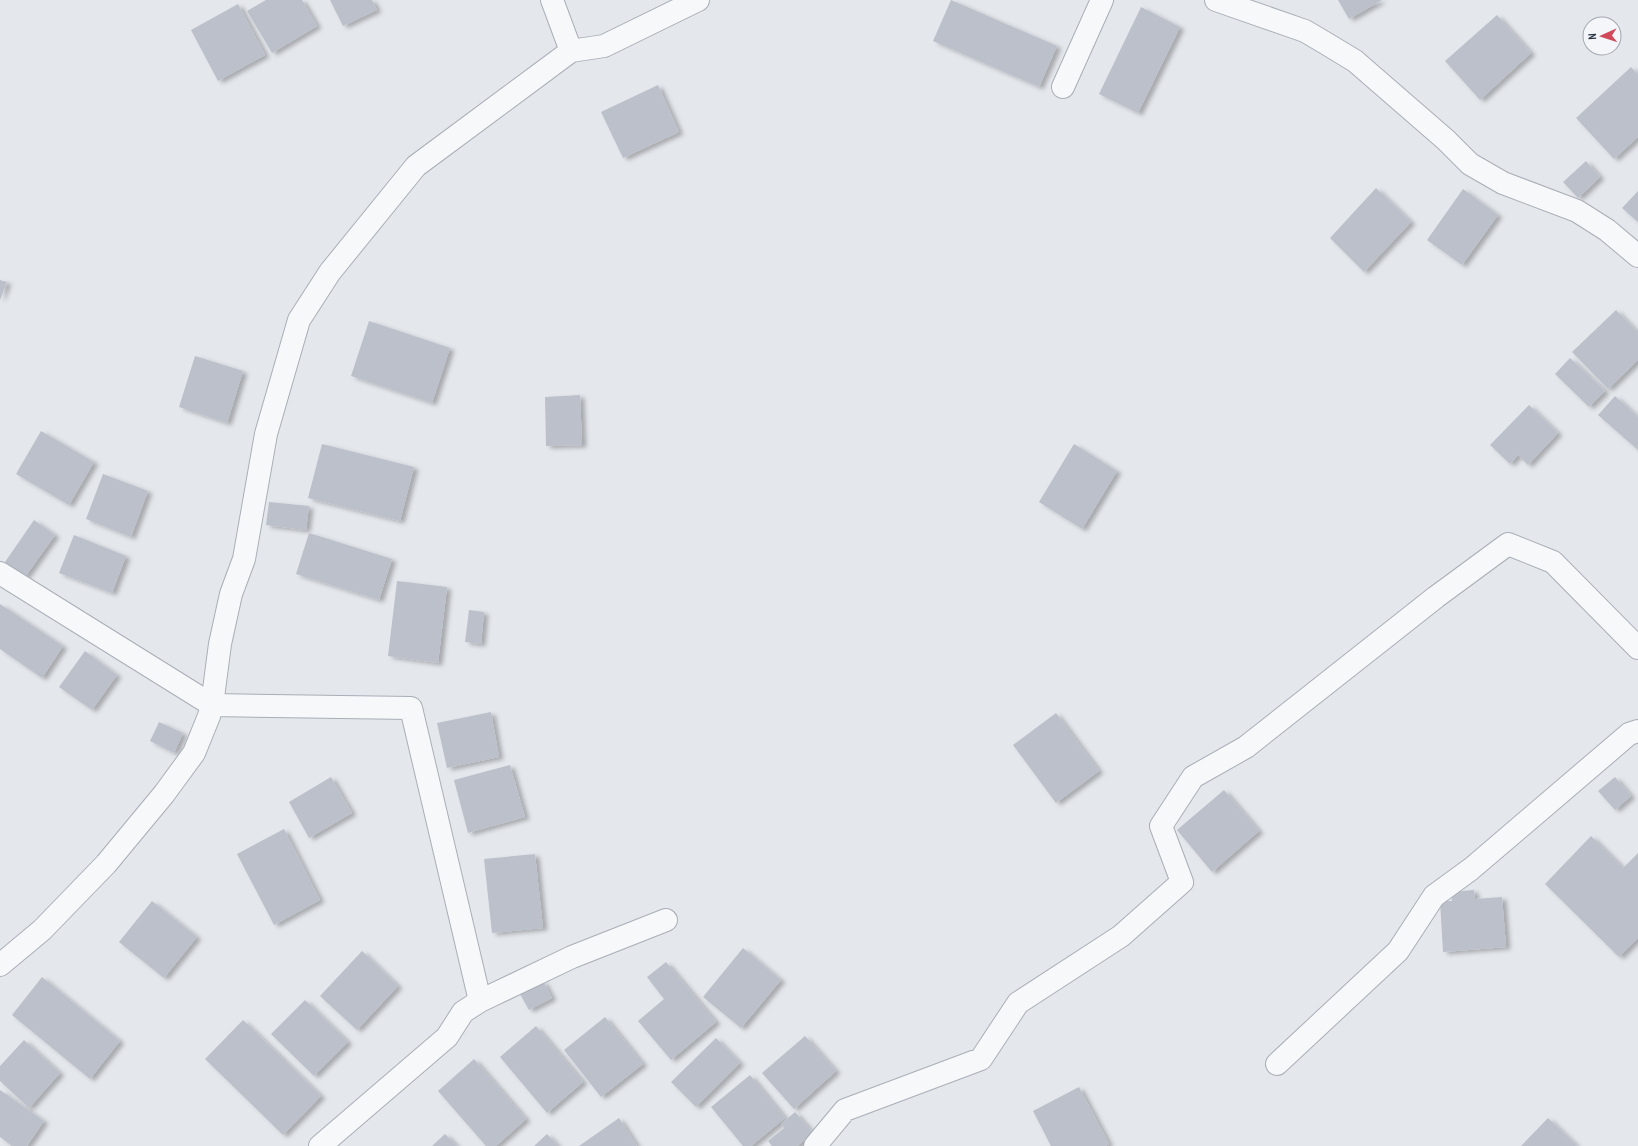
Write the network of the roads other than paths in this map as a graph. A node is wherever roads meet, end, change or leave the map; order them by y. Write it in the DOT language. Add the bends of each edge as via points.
graph roads {
  1 [pos="552,0"];
  2 [pos="698,0"];
  3 [pos="1102,0"];
  4 [pos="1216,0"];
  5 [pos="571,51"];
  6 [pos="1063,87"];
  7 [pos="1638,256"];
  8 [pos="0,573"];
  9 [pos="1638,648"];
  10 [pos="212,705"];
  11 [pos="1638,731"];
  12 [pos="666,920"];
  13 [pos="0,965"];
  14 [pos="480,1001"];
  15 [pos="1277,1064"];
  16 [pos="320,1146"];
  17 [pos="815,1146"];
  1 -- 5 [label="street"];
  2 -- 5 [label="street" via="604,46"];
  3 -- 6 [label="street"];
  4 -- 7 [label="street" via="1305,31 1344,54 1385,86 1470,164 1504,183 1577,211 1607,230"];
  5 -- 10 [label="street" via="416,166 330,272 299,320 266,434 244,559 231,594 220,644"];
  8 -- 10 [label="street"];
  9 -- 17 [label="street" via="1553,562 1508,544 1436,597 1246,747 1193,777 1161,826 1182,882 1121,936 1018,1003 981,1059 845,1110"];
  10 -- 13 [label="street" via="194,753 164,794 106,864 42,930"];
  10 -- 14 [label="street" via="411,708"];
  11 -- 15 [label="street" via="1629,734 1471,869 1434,896 1398,952"];
  12 -- 14 [label="street" via="572,957"];
  14 -- 16 [label="street" via="463,1012 447,1037"];
}
